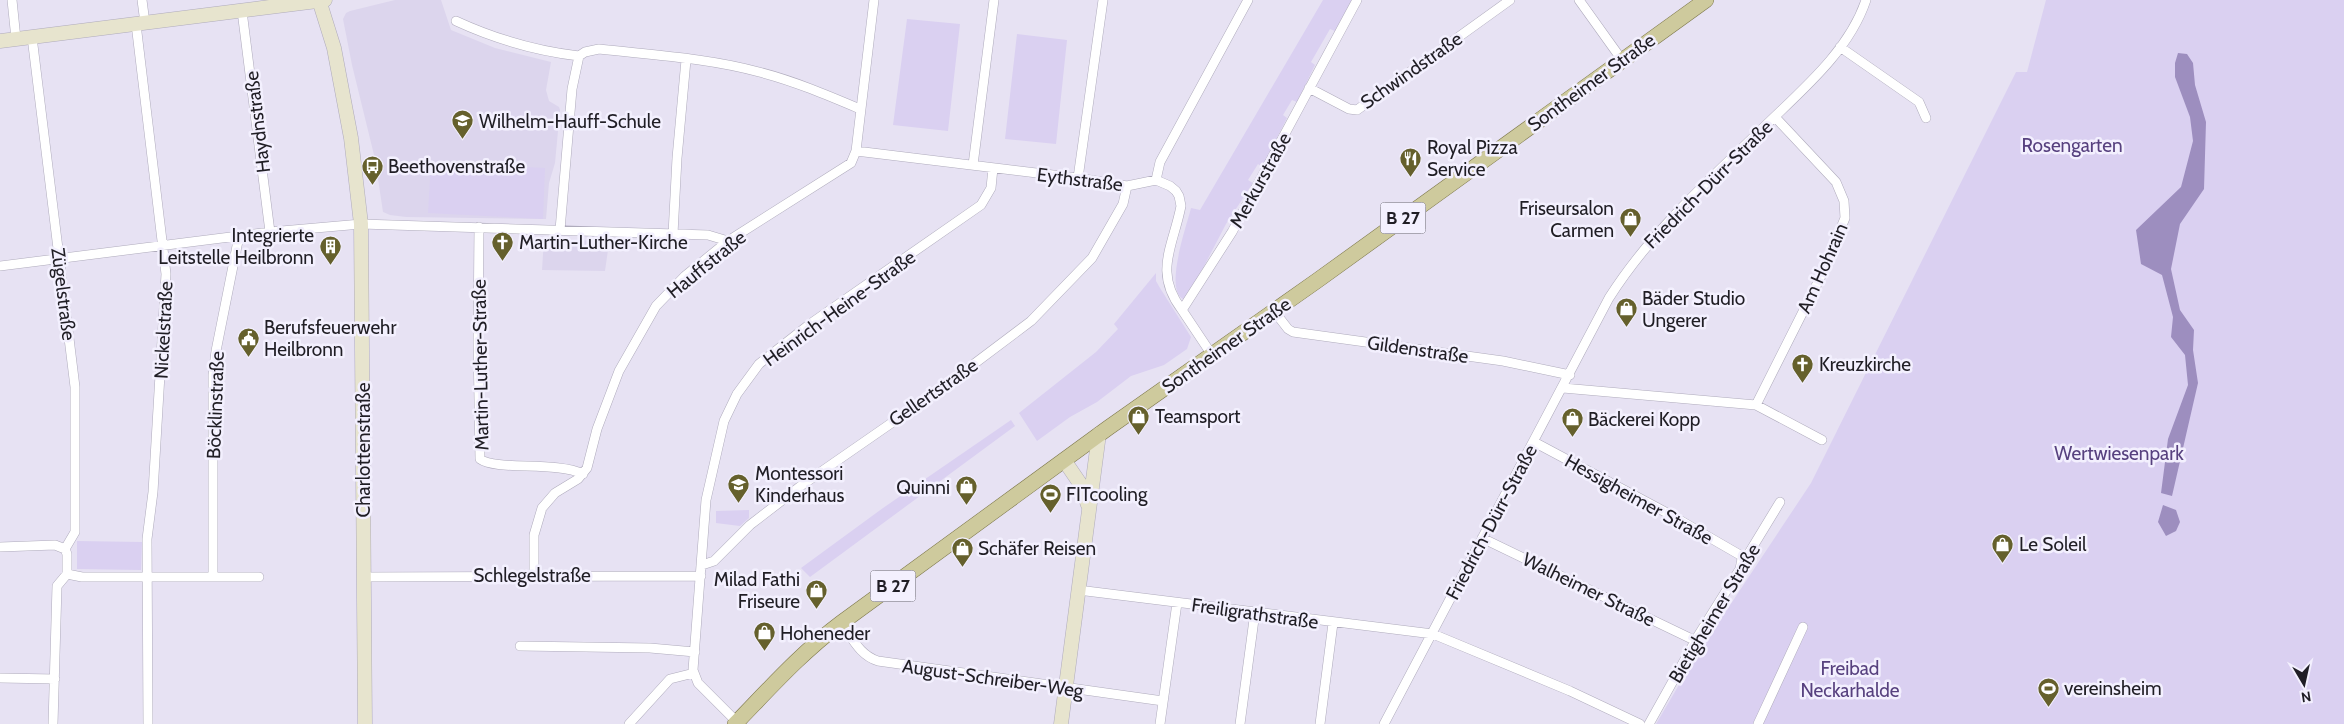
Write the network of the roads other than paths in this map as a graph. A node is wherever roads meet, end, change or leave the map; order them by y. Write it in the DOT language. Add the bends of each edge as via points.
graph roads {
  1 [pos="12,0"];
  2 [pos="142,0"];
  3 [pos="322,0"];
  4 [pos="874,0"];
  5 [pos="994,0"];
  6 [pos="1103,0"];
  7 [pos="1248,0"];
  8 [pos="1357,0"];
  9 [pos="1510,0"];
  10 [pos="1579,0"];
  11 [pos="1706,0"];
  12 [pos="1866,0"];
  13 [pos="242,11"];
  14 [pos="456,21"];
  15 [pos="140,23"];
  16 [pos="32,37"];
  17 [pos="16,39"];
  18 [pos="0,41"];
  19 [pos="1840,48"];
  20 [pos="579,56"];
  21 [pos="686,60"];
  22 [pos="1622,60"];
  23 [pos="1309,88"];
  24 [pos="860,109"];
  25 [pos="1775,117"];
  26 [pos="1926,118"];
  27 [pos="856,151"];
  28 [pos="973,166"];
  29 [pos="993,168"];
  30 [pos="1078,178"];
  31 [pos="1156,180"];
  32 [pos="1127,186"];
  33 [pos="361,224"];
  34 [pos="480,226"];
  35 [pos="560,230"];
  36 [pos="270,232"];
  37 [pos="673,234"];
  38 [pos="239,236"];
  39 [pos="728,241"];
  40 [pos="164,247"];
  41 [pos="59,259"];
  42 [pos="0,266"];
  43 [pos="1182,310"];
  44 [pos="1274,311"];
  45 [pos="1212,355"];
  46 [pos="1570,375"];
  47 [pos="1563,388"];
  48 [pos="1756,405"];
  49 [pos="1099,434"];
  50 [pos="1822,440"];
  51 [pos="1534,442"];
  52 [pos="1064,460"];
  53 [pos="583,474"];
  54 [pos="1780,502"];
  55 [pos="1089,507"];
  56 [pos="1482,538"];
  57 [pos="0,547"];
  58 [pos="65,549"];
  59 [pos="1742,559"];
  60 [pos="702,565"];
  61 [pos="67,574"];
  62 [pos="534,575"];
  63 [pos="213,576"];
  64 [pos="700,576"];
  65 [pos="146,577"];
  66 [pos="259,577"];
  67 [pos="363,577"];
  68 [pos="1078,590"];
  69 [pos="1178,603"];
  70 [pos="1255,612"];
  71 [pos="841,622"];
  72 [pos="1333,623"];
  73 [pos="1803,627"];
  74 [pos="1433,634"];
  75 [pos="1696,641"];
  76 [pos="520,646"];
  77 [pos="695,652"];
  78 [pos="694,673"];
  79 [pos="0,678"];
  80 [pos="54,680"];
  81 [pos="1066,688"];
  82 [pos="1163,701"];
  83 [pos="736,723"];
  84 [pos="54,724"];
  85 [pos="148,724"];
  86 [pos="365,724"];
  87 [pos="629,724"];
  88 [pos="1061,724"];
  89 [pos="1160,724"];
  90 [pos="1240,724"];
  91 [pos="1320,724"];
  92 [pos="1384,724"];
  93 [pos="1640,724"];
  94 [pos="1649,724"];
  95 [pos="1758,724"];
  1 -- 17 [label="street"];
  2 -- 15 [label="street, Nickelstraße"];
  3 -- 13 [label="main road"];
  3 -- 33 [label="main road, Charlottenstraße" via="351,138"];
  4 -- 24 [label="street"];
  5 -- 28 [label="street"];
  6 -- 30 [label="street"];
  7 -- 31 [label="street" via="1160,162"];
  8 -- 23 [label="street, Merkurstraße"];
  9 -- 23 [label="street, Schwindstraße" via="1357,110 1350,110"];
  10 -- 22 [label="street"];
  11 -- 22 [label="main road, Sontheimer Straße / B 27"];
  12 -- 19 [label="street, Friedrich-Dürr-Straße" via="1862,13"];
  13 -- 15 [label="main road"];
  13 -- 36 [label="street, Haydnstraße"];
  14 -- 20 [label="street" via="523,45"];
  15 -- 16 [label="main road"];
  15 -- 40 [label="street, Nickelstraße"];
  16 -- 17 [label="main road"];
  16 -- 41 [label="street, Zügelstraße"];
  17 -- 18 [label="main road"];
  19 -- 25 [label="street, Friedrich-Dürr-Straße"];
  19 -- 26 [label="street" via="1919,102"];
  20 -- 21 [label="street" via="599,49"];
  20 -- 35 [label="street" via="572,89"];
  21 -- 24 [label="street" via="758,71"];
  21 -- 37 [label="street"];
  22 -- 44 [label="main road, Sontheimer Straße / B 27"];
  23 -- 43 [label="street, Merkurstraße" via="1232,232"];
  24 -- 27 [label="street"];
  25 -- 46 [label="street, Friedrich-Dürr-Straße" via="1648,243 1609,298"];
  25 -- 48 [label="street, Am Hohrain" via="1836,182 1843,198 1844,218 1823,272"];
  27 -- 28 [label="street, Eythstraße"];
  27 -- 39 [label="street, Hauffstraße" via="851,163"];
  28 -- 29 [label="street, Eythstraße"];
  29 -- 30 [label="street, Eythstraße"];
  29 -- 60 [label="street, Heinrich-Heine-Straße" via="991,188 981,206 810,324 768,356 743,384 724,421 715,460 706,500"];
  30 -- 32 [label="street, Eythstraße"];
  31 -- 32 [label="street, Eythstraße"];
  31 -- 43 [label="street" via="1170,186 1180,201 1166,274 1168,287"];
  32 -- 60 [label="street, Gellertstraße" via="1123,204 1092,258 1031,321 942,388 802,485 750,525 714,561"];
  33 -- 34 [label="street"];
  33 -- 36 [label="street"];
  33 -- 67 [label="main road, Charlottenstraße"];
  34 -- 35 [label="street"];
  34 -- 53 [label="street, Martin-Luther-Straße" via="480,459 492,463 561,467"];
  35 -- 37 [label="street"];
  36 -- 38 [label="street"];
  37 -- 39 [label="street" via="708,235"];
  38 -- 40 [label="street"];
  38 -- 63 [label="street, Böcklinstraße" via="213,375"];
  39 -- 53 [label="street, Hauffstraße" via="685,276 648,317 619,371"];
  40 -- 41 [label="street"];
  40 -- 65 [label="street, Nickelstraße" via="166,289 161,389 152,515 146,539"];
  41 -- 42 [label="street"];
  41 -- 58 [label="street, Zügelstraße" via="75,393 74,532"];
  43 -- 45 [label="street"];
  44 -- 45 [label="main road, Sontheimer Straße / B 27"];
  44 -- 46 [label="street, Gildenstraße" via="1293,332 1503,361"];
  45 -- 49 [label="main road, Sontheimer Straße / B 27"];
  46 -- 47 [label="street, Friedrich-Dürr-Straße"];
  47 -- 48 [label="street"];
  47 -- 51 [label="street, Friedrich-Dürr-Straße"];
  48 -- 50 [label="street"];
  49 -- 52 [label="main road, Sontheimer Straße / B 27"];
  49 -- 55 [label="main road"];
  51 -- 56 [label="street, Friedrich-Dürr-Straße"];
  51 -- 59 [label="street, Hessigheimer Straße" via="1669,514"];
  52 -- 55 [label="main road" via="1081,485"];
  52 -- 71 [label="main road, Sontheimer Straße / B 27"];
  53 -- 62 [label="street" via="555,493 542,508 534,536"];
  54 -- 59 [label="street, Bietigheimer Straße"];
  55 -- 68 [label="main road"];
  56 -- 74 [label="street, Friedrich-Dürr-Straße"];
  56 -- 75 [label="street, Walheimer Straße"];
  57 -- 58 [label="street" via="55,545"];
  58 -- 61 [label="street"];
  59 -- 75 [label="street, Bietigheimer Straße" via="1740,568"];
  60 -- 64 [label="street, Heinrich-Heine-Straße"];
  61 -- 65 [label="street"];
  61 -- 80 [label="street" via="57,586"];
  62 -- 64 [label="street, Schlegelstraße"];
  62 -- 67 [label="street, Schlegelstraße"];
  63 -- 65 [label="street"];
  63 -- 66 [label="street"];
  64 -- 77 [label="street, Heinrich-Heine-Straße"];
  65 -- 85 [label="street, Nickelstraße"];
  67 -- 86 [label="main road, Charlottenstraße"];
  68 -- 69 [label="street, Freiligrathstraße"];
  68 -- 81 [label="main road"];
  69 -- 70 [label="street, Freiligrathstraße"];
  69 -- 82 [label="street"];
  70 -- 72 [label="street, Freiligrathstraße"];
  70 -- 90 [label="street"];
  71 -- 81 [label="street, August-Schreiber-Weg" via="865,656 878,661"];
  71 -- 83 [label="main road, Sontheimer Straße / B 27" via="786,669"];
  72 -- 74 [label="street, Freiligrathstraße"];
  72 -- 91 [label="street"];
  73 -- 95 [label="street"];
  74 -- 92 [label="street, Friedrich-Dürr-Straße"];
  74 -- 93 [label="street, Freiligrathstraße"];
  75 -- 94 [label="street, Bietigheimer Straße"];
  76 -- 77 [label="street"];
  77 -- 78 [label="street, Heinrich-Heine-Straße"];
  78 -- 83 [label="street" via="698,683"];
  78 -- 87 [label="street" via="670,679"];
  79 -- 80 [label="street"];
  80 -- 84 [label="street"];
  81 -- 82 [label="street, August-Schreiber-Weg"];
  81 -- 88 [label="main road"];
  82 -- 89 [label="street"];
}
